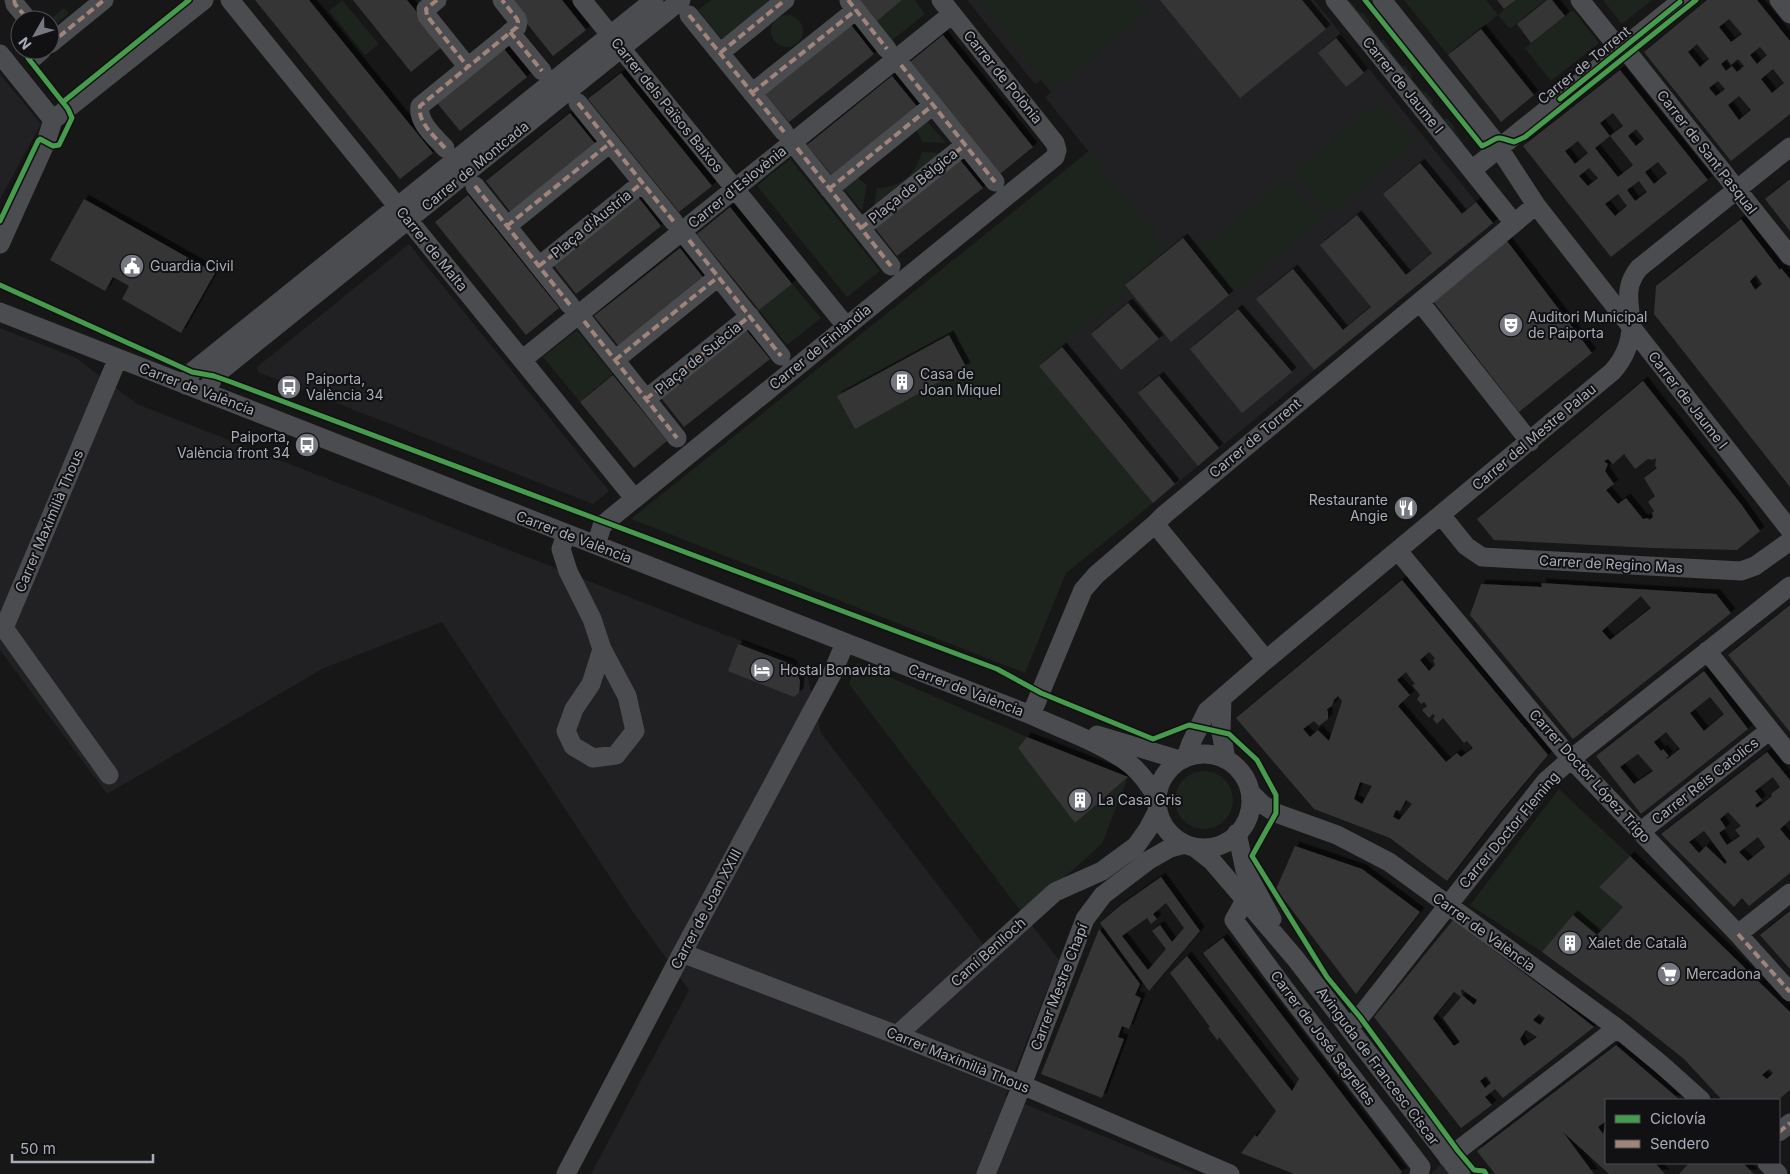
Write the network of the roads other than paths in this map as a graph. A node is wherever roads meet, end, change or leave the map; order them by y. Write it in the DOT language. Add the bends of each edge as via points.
graph roads {
  1 [pos="104,0"];
  2 [pos="204,0"];
  3 [pos="230,0"];
  4 [pos="435,0"];
  5 [pos="502,0"];
  6 [pos="582,0"];
  7 [pos="654,0"];
  8 [pos="784,0"];
  9 [pos="1335,0"];
  10 [pos="1382,0"];
  11 [pos="1580,0"];
  12 [pos="1682,0"];
  13 [pos="1779,0"];
  14 [pos="852,5"];
  15 [pos="685,7"];
  16 [pos="947,7"];
  17 [pos="1790,14"];
  18 [pos="510,32"];
  19 [pos="60,36"];
  20 [pos="616,42"];
  21 [pos="1623,48"];
  22 [pos="887,49"];
  23 [pos="720,53"];
  24 [pos="0,54"];
  25 [pos="901,65"];
  26 [pos="467,66"];
  27 [pos="542,71"];
  28 [pos="752,93"];
  29 [pos="578,103"];
  30 [pos="933,105"];
  31 [pos="53,120"];
  32 [pos="784,132"];
  33 [pos="610,143"];
  34 [pos="965,145"];
  35 [pos="445,148"];
  36 [pos="797,148"];
  37 [pos="1499,148"];
  38 [pos="1790,148"];
  39 [pos="1055,156"];
  40 [pos="1472,170"];
  41 [pos="642,182"];
  42 [pos="995,182"];
  43 [pos="475,186"];
  44 [pos="735,189"];
  45 [pos="829,189"];
  46 [pos="1737,190"];
  47 [pos="1536,206"];
  48 [pos="403,213"];
  49 [pos="674,222"];
  50 [pos="1514,223"];
  51 [pos="507,226"];
  52 [pos="861,228"];
  53 [pos="689,240"];
  54 [pos="0,244"];
  55 [pos="1790,256"];
  56 [pos="539,266"];
  57 [pos="891,266"];
  58 [pos="718,277"];
  59 [pos="1420,302"];
  60 [pos="570,305"];
  61 [pos="0,312"];
  62 [pos="750,316"];
  63 [pos="584,321"];
  64 [pos="846,326"];
  65 [pos="1631,327"];
  66 [pos="782,356"];
  67 [pos="118,358"];
  68 [pos="522,360"];
  69 [pos="615,360"];
  70 [pos="186,385"];
  71 [pos="206,392"];
  72 [pos="646,399"];
  73 [pos="677,438"];
  74 [pos="1530,442"];
  75 [pos="634,498"];
  76 [pos="1441,515"];
  77 [pos="1155,524"];
  78 [pos="1790,530"];
  79 [pos="566,534"];
  80 [pos="1790,541"];
  81 [pos="596,545"];
  82 [pos="1398,551"];
  83 [pos="1790,586"];
  84 [pos="845,643"];
  85 [pos="602,649"];
  86 [pos="1708,651"];
  87 [pos="1266,660"];
  88 [pos="1222,698"];
  89 [pos="1031,715"];
  90 [pos="1770,730"];
  91 [pos="1790,755"];
  92 [pos="1183,758"];
  93 [pos="1226,759"];
  94 [pos="1571,759"];
  95 [pos="109,775"];
  96 [pos="1250,792"];
  97 [pos="1157,804"];
  98 [pos="1640,832"];
  99 [pos="1237,833"];
  100 [pos="1190,845"];
  101 [pos="1790,893"];
  102 [pos="1245,900"];
  103 [pos="1447,905"];
  104 [pos="1738,934"];
  105 [pos="682,953"];
  106 [pos="1295,958"];
  107 [pos="1790,992"];
  108 [pos="1348,1027"];
  109 [pos="1617,1028"];
  110 [pos="897,1035"];
  111 [pos="1022,1086"];
  112 [pos="1700,1099"];
  113 [pos="1790,1123"];
  114 [pos="1780,1131"];
  115 [pos="1448,1158"];
  116 [pos="1768,1164"];
  117 [pos="566,1174"];
  118 [pos="986,1174"];
  119 [pos="1230,1174"];
  120 [pos="1419,1174"];
  121 [pos="1461,1174"];
  122 [pos="1778,1174"];
  1 -- 19 [label="street"];
  2 -- 31 [label="street"];
  3 -- 48 [label="street, Carrer de Malta"];
  4 -- 26 [label="street" via="426,9 427,16"];
  5 -- 18 [label="street" via="518,22"];
  6 -- 20 [label="street, Carrer dels Països Baixos"];
  7 -- 20 [label="street, Carrer de Montcada"];
  8 -- 23 [label="street"];
  9 -- 40 [label="street, Carrer de Jaume I"];
  10 -- 37 [label="street, Carrer de Jaume I"];
  11 -- 21 [label="street, Carrer de Sant Pasqual" via="1613,41"];
  12 -- 21 [label="street, Carrer de Torrent"];
  13 -- 17 [label="street"];
  14 -- 22 [label="street"];
  14 -- 28 [label="street"];
  15 -- 20 [label="street, Carrer de Montcada"];
  15 -- 23 [label="street"];
  16 -- 39 [label="street, Carrer de Polònia" via="1055,143"];
  16 -- 44 [label="street, Carrer d'Eslovènia"];
  18 -- 26 [label="street"];
  18 -- 27 [label="street"];
  20 -- 44 [label="street, Carrer dels Països Baixos"];
  20 -- 48 [label="street, Carrer de Montcada"];
  21 -- 37 [label="street, Carrer de Torrent"];
  21 -- 46 [label="street, Carrer de Sant Pasqual"];
  23 -- 28 [label="street"];
  24 -- 31 [label="street"];
  25 -- 30 [label="street, Plaça de Bèlgica"];
  26 -- 35 [label="street" via="420,106 421,118"];
  28 -- 32 [label="street"];
  29 -- 33 [label="street, Plaça d'Àustria"];
  30 -- 34 [label="street, Plaça de Bèlgica"];
  30 -- 45 [label="street"];
  31 -- 54 [label="street"];
  33 -- 41 [label="street, Plaça d'Àustria"];
  33 -- 51 [label="street"];
  34 -- 42 [label="street, Plaça de Bèlgica"];
  34 -- 52 [label="street, Plaça de Bèlgica"];
  36 -- 45 [label="street, Plaça de Bèlgica"];
  37 -- 40 [label="street"];
  37 -- 47 [label="street, Carrer de Jaume I"];
  38 -- 46 [label="street, Carrer del Mestre Palau"];
  39 -- 64 [label="street, Carrer de Finlàndia"];
  40 -- 50 [label="street, Carrer de Jaume I"];
  41 -- 49 [label="street, Plaça d'Àustria"];
  41 -- 56 [label="street, Plaça d'Àustria"];
  43 -- 51 [label="street, Plaça d'Àustria"];
  44 -- 64 [label="street, Carrer dels Països Baixos"];
  44 -- 68 [label="street, Carrer d'Eslovènia"];
  45 -- 52 [label="street, Plaça de Bèlgica"];
  46 -- 55 [label="street, Carrer de Sant Pasqual"];
  46 -- 65 [label="street, Carrer del Mestre Palau" via="1639,268 1630,283 1628,297"];
  47 -- 50 [label="street, Carrer de Torrent"];
  47 -- 65 [label="street, Carrer de Jaume I"];
  48 -- 68 [label="street, Carrer de Malta"];
  48 -- 70 [label="street, Carrer de Montcada" via="192,372"];
  48 -- 71 [label="street, Carrer de Montcada" via="214,376"];
  50 -- 59 [label="street, Carrer de Torrent"];
  51 -- 56 [label="street, Plaça d'Àustria"];
  52 -- 57 [label="street, Plaça de Bèlgica"];
  53 -- 58 [label="street, Plaça de Suècia"];
  56 -- 60 [label="street, Plaça d'Àustria"];
  58 -- 62 [label="street, Plaça de Suècia"];
  58 -- 69 [label="street"];
  59 -- 74 [label="street"];
  59 -- 77 [label="street, Carrer de Torrent"];
  61 -- 67 [label="street, Carrer de València"];
  62 -- 66 [label="street, Plaça de Suècia"];
  62 -- 72 [label="street, Plaça de Suècia"];
  63 -- 69 [label="street, Plaça de Suècia"];
  64 -- 75 [label="street, Carrer de Finlàndia"];
  65 -- 74 [label="street, Carrer del Mestre Palau" via="1628,347 1617,367"];
  65 -- 78 [label="street, Carrer de Jaume I"];
  67 -- 70 [label="street, Carrer de València"];
  67 -- 95 [label="street, Carrer Maximilià Thous" via="4,628"];
  68 -- 75 [label="street, Carrer de Malta"];
  69 -- 72 [label="street, Plaça de Suècia"];
  70 -- 71 [label="street, Carrer de València"];
  71 -- 79 [label="street, Carrer de València"];
  72 -- 73 [label="street, Plaça de Suècia"];
  74 -- 76 [label="street, Carrer del Mestre Palau"];
  75 -- 81 [label="street, Carrer de Finlàndia" via="602,526"];
  76 -- 80 [label="street, Carrer de Regino Mas" via="1466,546 1482,557 1741,571 1756,566"];
  76 -- 82 [label="street, Carrer del Mestre Palau"];
  77 -- 87 [label="street"];
  77 -- 89 [label="street, Carrer de Torrent" via="1096,574 1083,590"];
  79 -- 81 [label="street, Carrer de València"];
  79 -- 85 [label="street" via="561,549"];
  81 -- 84 [label="street, Carrer de València"];
  82 -- 87 [label="street, Carrer del Mestre Palau"];
  82 -- 94 [label="street, Carrer Doctor López Trigo"];
  83 -- 86 [label="street, Carrer Doctor Fleming"];
  84 -- 89 [label="street, Carrer de València"];
  84 -- 105 [label="street, Carrer de Joan XXIII" via="832,674"];
  85 -- 85 [label="street" via="591,684 574,709 566,731 573,746 593,758 616,755 635,731 627,696"];
  86 -- 90 [label="street"];
  86 -- 94 [label="street, Carrer Doctor Fleming"];
  87 -- 88 [label="street, Carrer del Mestre Palau"];
  88 -- 92 [label="street, Carrer del Mestre Palau" via="1207,711"];
  88 -- 93 [label="street" via="1220,732"];
  89 -- 92 [label="street, Carrer de València"];
  89 -- 97 [label="street, Carrer de València" via="1112,752 1132,766 1148,782"];
  90 -- 91 [label="street"];
  90 -- 98 [label="street, Carrer Reis Catolics"];
  92 -- 93 [label="street" via="1207,754"];
  92 -- 97 [label="street" via="1164,776"];
  93 -- 96 [label="street" via="1244,777"];
  94 -- 98 [label="street, Carrer Doctor López Trigo"];
  94 -- 103 [label="street, Carrer Doctor Fleming" via="1546,781"];
  96 -- 99 [label="street" via="1247,818"];
  96 -- 103 [label="street, Carrer de València" via="1276,813 1337,835 1389,862"];
  97 -- 100 [label="street" via="1167,830"];
  97 -- 110 [label="street, Camí Benlloch" via="1148,829 1136,846 1102,872 1055,892"];
  98 -- 104 [label="street, Carrer Doctor López Trigo"];
  99 -- 100 [label="street" via="1222,844 1208,848"];
  99 -- 106 [label="street, Avinguda de Francesc Císcar" via="1245,870"];
  100 -- 102 [label="street, Avinguda de Francesc Císcar" via="1212,862"];
  100 -- 111 [label="street, Carrer Mestre Chapí" via="1170,848 1149,860 1104,895 1085,919"];
  101 -- 104 [label="street"];
  102 -- 106 [label="street, Avinguda de Francesc Císcar"];
  102 -- 120 [label="street, Carrer de José Segrelles" via="1234,920 1421,1167"];
  103 -- 108 [label="street, Carrer Doctor Fleming" via="1360,1017"];
  103 -- 109 [label="street, Carrer de València"];
  104 -- 107 [label="street, Carrer Doctor López Trigo"];
  105 -- 110 [label="street, Carrer Maximilià Thous"];
  105 -- 117 [label="street, Carrer de Joan XXIII"];
  106 -- 108 [label="street, Avinguda de Francesc Císcar"];
  108 -- 115 [label="street, Avinguda de Francesc Císcar"];
  109 -- 112 [label="street, Carrer de València"];
  109 -- 115 [label="street"];
  110 -- 111 [label="street, Carrer Maximilià Thous"];
  111 -- 118 [label="street, Carrer Mestre Chapí"];
  111 -- 119 [label="street, Carrer Maximilià Thous"];
  113 -- 114 [label="street"];
  115 -- 121 [label="street, Avinguda de Francesc Císcar"];
  116 -- 122 [label="street"];
}
